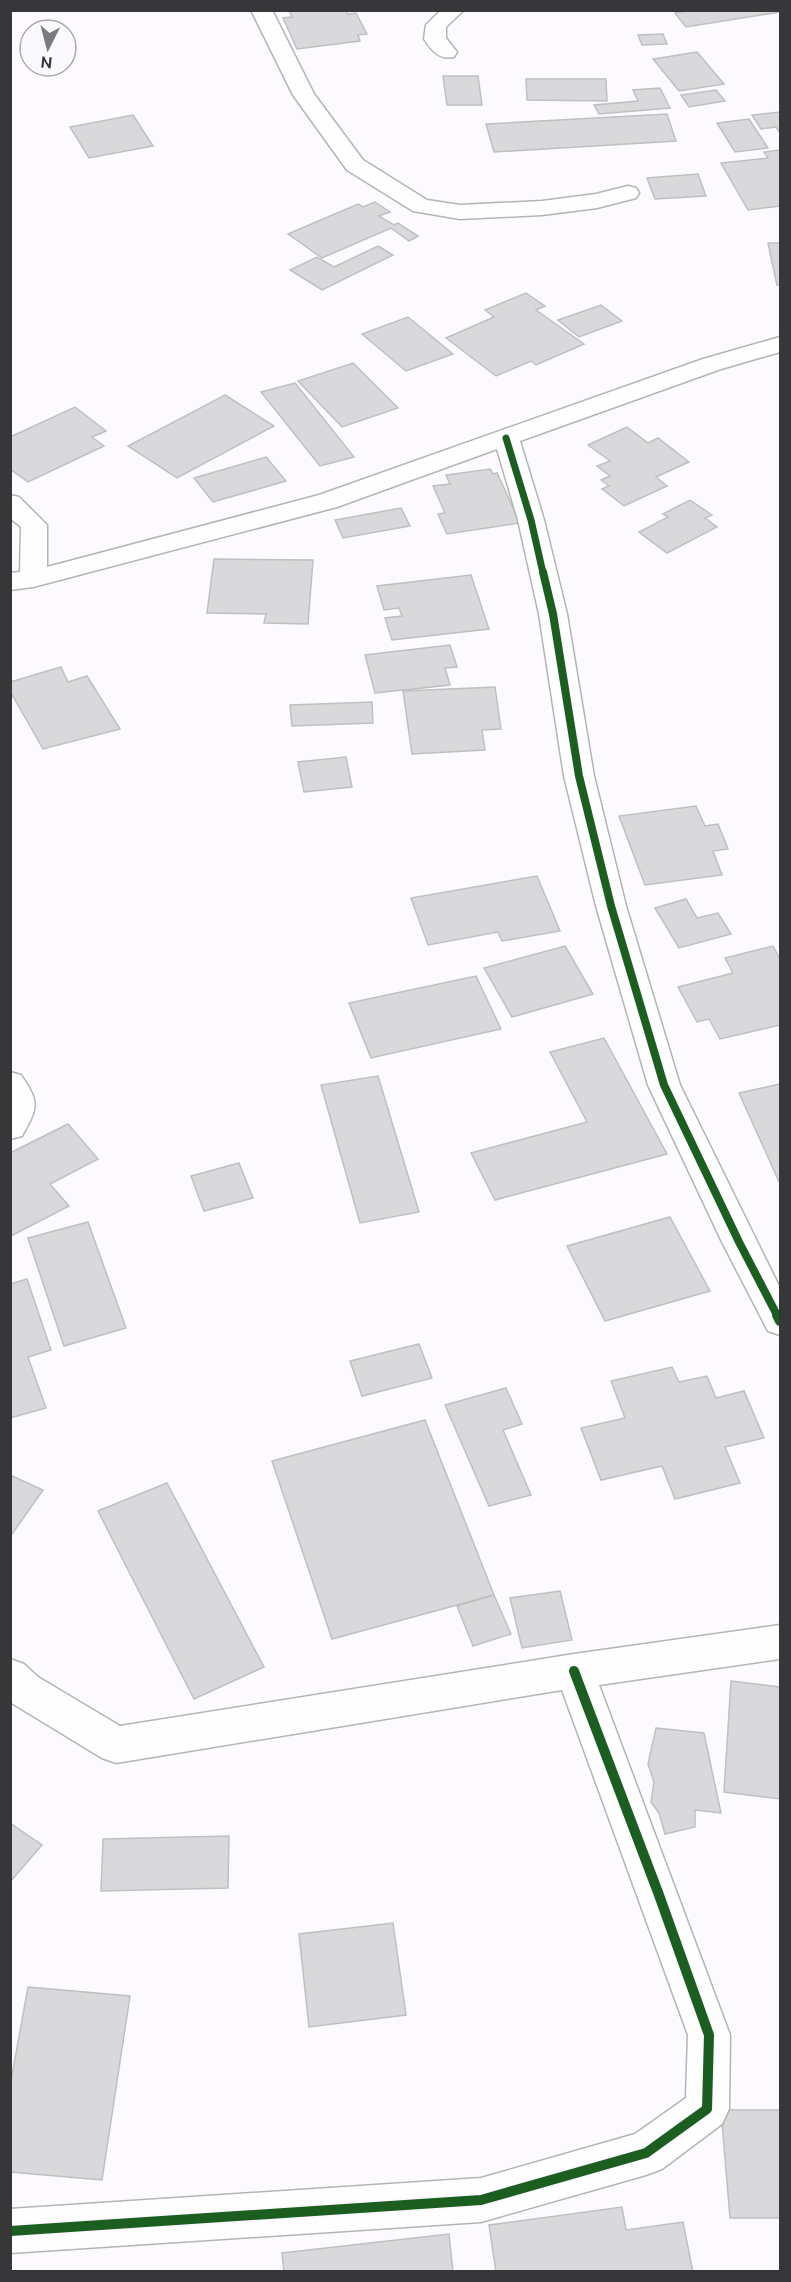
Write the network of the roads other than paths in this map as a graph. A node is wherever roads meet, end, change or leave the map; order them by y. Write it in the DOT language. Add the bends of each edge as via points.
graph roads {
  1 [pos="261,10"];
  2 [pos="454,10"];
  3 [pos="446,52"];
  4 [pos="628,194"];
  5 [pos="780,344"];
  6 [pos="506,438"];
  7 [pos="10,503"];
  8 [pos="22,581"];
  9 [pos="10,1084"];
  10 [pos="10,1127"];
  11 [pos="780,1321"];
  12 [pos="780,1642"];
  13 [pos="574,1671"];
  14 [pos="10,1676"];
  15 [pos="10,2231"];
  1 -- 4 [label="street" via="304,95 355,165 421,206 460,212 542,208"];
  2 -- 3 [label="street" via="436,25 435,39"];
  5 -- 6 [label="street" via="712,364"];
  6 -- 8 [label="street" via="328,501"];
  6 -- 11 [label="street" via="553,614 579,776 610,906 664,1085"];
  7 -- 8 [label="street" via="34,525"];
  9 -- 10 [label="street" via="20,1099 19,1112"];
  12 -- 13 [label="street"];
  13 -- 14 [label="street" via="116,1746 24,1689"];
  13 -- 15 [label="street" via="709,2035 707,2109 646,2153 481,2200"];
}
